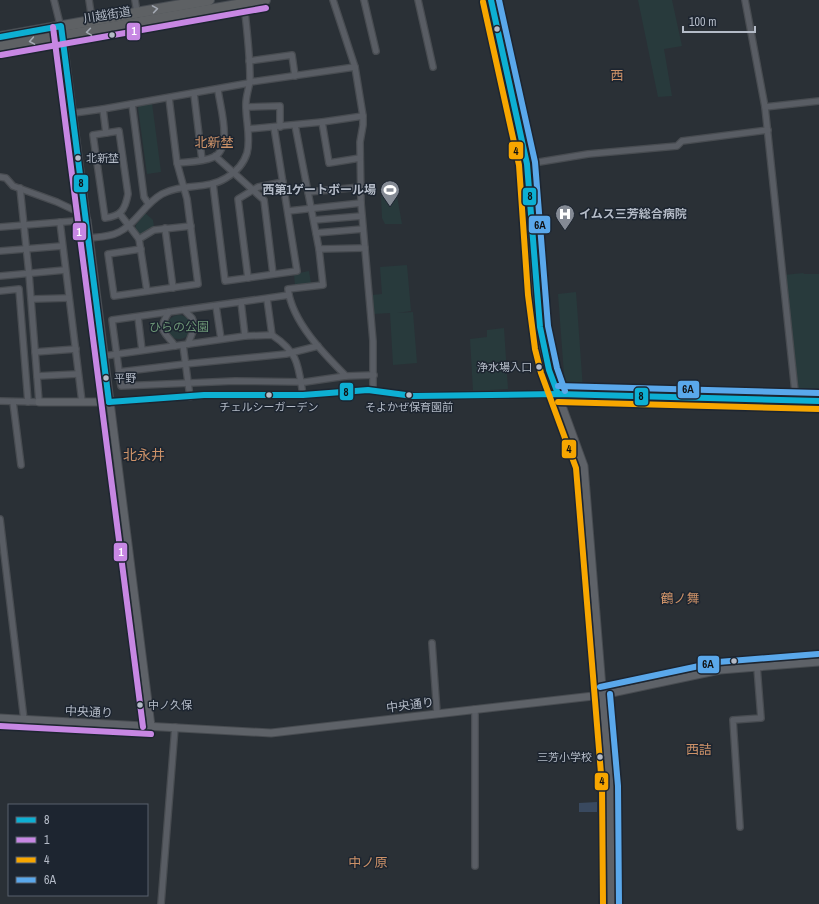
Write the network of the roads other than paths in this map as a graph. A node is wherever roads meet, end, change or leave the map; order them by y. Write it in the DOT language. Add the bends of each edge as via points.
graph roads {
  1 [pos="54,0"];
  2 [pos="89,0"];
  3 [pos="136,0"];
  4 [pos="206,0"];
  5 [pos="265,0"];
  6 [pos="333,0"];
  7 [pos="364,0"];
  8 [pos="418,0"];
  9 [pos="491,0"];
  10 [pos="745,0"];
  11 [pos="244,4"];
  12 [pos="137,12"];
  13 [pos="92,20"];
  14 [pos="62,31"];
  15 [pos="0,37"];
  16 [pos="0,47"];
  17 [pos="376,51"];
  18 [pos="249,61"];
  19 [pos="355,67"];
  20 [pos="433,67"];
  21 [pos="295,76"];
  22 [pos="249,83"];
  23 [pos="218,90"];
  24 [pos="194,94"];
  25 [pos="169,98"];
  26 [pos="819,101"];
  27 [pos="132,104"];
  28 [pos="246,107"];
  29 [pos="765,107"];
  30 [pos="103,109"];
  31 [pos="74,113"];
  32 [pos="363,116"];
  33 [pos="322,122"];
  34 [pos="296,125"];
  35 [pos="277,127"];
  36 [pos="248,129"];
  37 [pos="768,130"];
  38 [pos="106,133"];
  39 [pos="215,156"];
  40 [pos="360,158"];
  41 [pos="202,160"];
  42 [pos="177,163"];
  43 [pos="527,164"];
  44 [pos="234,172"];
  45 [pos="0,177"];
  46 [pos="283,182"];
  47 [pos="213,184"];
  48 [pos="183,187"];
  49 [pos="361,187"];
  50 [pos="20,188"];
  51 [pos="253,190"];
  52 [pos="308,192"];
  53 [pos="148,203"];
  54 [pos="361,203"];
  55 [pos="311,207"];
  56 [pos="288,211"];
  57 [pos="120,214"];
  58 [pos="362,216"];
  59 [pos="87,220"];
  60 [pos="314,220"];
  61 [pos="60,222"];
  62 [pos="129,224"];
  63 [pos="24,225"];
  64 [pos="191,226"];
  65 [pos="0,227"];
  66 [pos="165,228"];
  67 [pos="363,229"];
  68 [pos="316,233"];
  69 [pos="89,238"];
  70 [pos="140,239"];
  71 [pos="62,246"];
  72 [pos="365,248"];
  73 [pos="27,249"];
  74 [pos="141,249"];
  75 [pos="319,249"];
  76 [pos="0,251"];
  77 [pos="65,270"];
  78 [pos="30,274"];
  79 [pos="273,274"];
  80 [pos="0,276"];
  81 [pos="248,278"];
  82 [pos="172,288"];
  83 [pos="0,291"];
  84 [pos="147,291"];
  85 [pos="289,295"];
  86 [pos="70,298"];
  87 [pos="267,298"];
  88 [pos="32,300"];
  89 [pos="241,302"];
  90 [pos="216,306"];
  91 [pos="184,310"];
  92 [pos="170,312"];
  93 [pos="138,317"];
  94 [pos="272,335"];
  95 [pos="246,336"];
  96 [pos="221,339"];
  97 [pos="185,344"];
  98 [pos="175,346"];
  99 [pos="318,346"];
  100 [pos="76,349"];
  101 [pos="142,350"];
  102 [pos="36,352"];
  103 [pos="293,352"];
  104 [pos="117,354"];
  105 [pos="104,356"];
  106 [pos="185,364"];
  107 [pos="119,372"];
  108 [pos="78,374"];
  109 [pos="38,376"];
  110 [pos="346,376"];
  111 [pos="374,376"];
  112 [pos="301,381"];
  113 [pos="188,383"];
  114 [pos="373,391"];
  115 [pos="558,394"];
  116 [pos="303,395"];
  117 [pos="413,396"];
  118 [pos="190,397"];
  119 [pos="0,401"];
  120 [pos="796,401"];
  121 [pos="819,401"];
  122 [pos="13,402"];
  123 [pos="28,402"];
  124 [pos="39,402"];
  125 [pos="82,402"];
  126 [pos="109,402"];
  127 [pos="21,465"];
  128 [pos="0,519"];
  129 [pos="432,643"];
  130 [pos="819,662"];
  131 [pos="757,667"];
  132 [pos="602,695"];
  133 [pos="475,709"];
  134 [pos="437,713"];
  135 [pos="0,718"];
  136 [pos="24,720"];
  137 [pos="152,726"];
  138 [pos="175,727"];
  139 [pos="740,827"];
  140 [pos="475,866"];
  141 [pos="161,904"];
  142 [pos="611,904"];
  1 -- 14 [label="street"];
  2 -- 13 [label="street"];
  3 -- 12 [label="street"];
  12 -- 4 [label="highway, 川越街道, one-way"];
  5 -- 11 [label="highway, 川越街道"];
  6 -- 19 [label="street"];
  7 -- 17 [label="street"];
  8 -- 20 [label="street"];
  9 -- 43 [label="street"];
  10 -- 29 [label="street"];
  11 -- 14 [label="highway, 川越街道, one-way"];
  11 -- 18 [label="street"];
  12 -- 13 [label="highway, 川越街道"];
  13 -- 14 [label="highway, 川越街道"];
  14 -- 15 [label="highway, 川越街道"];
  14 -- 16 [label="highway, 川越街道, one-way"];
  14 -- 31 [label="street"];
  18 -- 21 [label="street" via="292,55"];
  18 -- 22 [label="street"];
  19 -- 21 [label="street"];
  19 -- 32 [label="street"];
  21 -- 22 [label="street"];
  22 -- 23 [label="street"];
  22 -- 28 [label="street"];
  23 -- 24 [label="street"];
  23 -- 39 [label="street" via="225,136 223,147"];
  24 -- 25 [label="street"];
  24 -- 41 [label="street"];
  25 -- 27 [label="street"];
  25 -- 42 [label="street"];
  26 -- 29 [label="street"];
  27 -- 30 [label="street"];
  27 -- 53 [label="street" via="144,197"];
  28 -- 35 [label="street" via="280,106"];
  28 -- 36 [label="street"];
  29 -- 37 [label="street"];
  30 -- 31 [label="street"];
  30 -- 38 [label="street"];
  31 -- 59 [label="street"];
  32 -- 33 [label="street"];
  32 -- 40 [label="street"];
  33 -- 34 [label="street"];
  33 -- 40 [label="street" via="329,163"];
  34 -- 35 [label="street"];
  34 -- 52 [label="street"];
  35 -- 36 [label="street"];
  35 -- 46 [label="street"];
  36 -- 44 [label="street" via="249,143 246,154 242,164"];
  37 -- 43 [label="street" via="682,141 678,146 588,154"];
  37 -- 120 [label="street"];
  38 -- 57 [label="street" via="119,131 128,194"];
  38 -- 57 [label="street" via="93,135 105,218"];
  39 -- 41 [label="street"];
  39 -- 44 [label="street"];
  40 -- 49 [label="street"];
  41 -- 42 [label="street"];
  42 -- 48 [label="street"];
  43 -- 115 [label="street" via="540,327 547,363"];
  44 -- 47 [label="street"];
  44 -- 51 [label="street"];
  45 -- 50 [label="street" via="6,178"];
  46 -- 51 [label="street"];
  46 -- 56 [label="street"];
  47 -- 48 [label="street"];
  47 -- 81 [label="street" via="225,281"];
  48 -- 53 [label="street" via="164,193"];
  48 -- 64 [label="street" via="188,199"];
  49 -- 52 [label="street"];
  49 -- 54 [label="street"];
  50 -- 59 [label="street" via="76,211"];
  50 -- 63 [label="street"];
  51 -- 79 [label="street" via="264,200"];
  51 -- 81 [label="street" via="238,199"];
  52 -- 55 [label="street"];
  53 -- 62 [label="street"];
  54 -- 55 [label="street"];
  54 -- 58 [label="street"];
  55 -- 56 [label="street"];
  55 -- 60 [label="street"];
  56 -- 79 [label="street" via="297,271"];
  57 -- 62 [label="street"];
  58 -- 60 [label="street"];
  58 -- 67 [label="street"];
  59 -- 61 [label="street"];
  59 -- 69 [label="street"];
  60 -- 68 [label="street"];
  61 -- 63 [label="street"];
  61 -- 71 [label="street"];
  62 -- 69 [label="street" via="110,236"];
  62 -- 70 [label="street"];
  63 -- 65 [label="street"];
  63 -- 73 [label="street"];
  64 -- 66 [label="street"];
  64 -- 82 [label="street" via="198,284"];
  66 -- 70 [label="street" via="154,230"];
  66 -- 82 [label="street"];
  67 -- 68 [label="street"];
  67 -- 72 [label="street"];
  68 -- 75 [label="street"];
  69 -- 105 [label="street"];
  70 -- 74 [label="street"];
  71 -- 73 [label="street"];
  71 -- 77 [label="street"];
  72 -- 75 [label="street"];
  72 -- 111 [label="street"];
  73 -- 76 [label="street"];
  73 -- 78 [label="street"];
  74 -- 84 [label="street"];
  74 -- 84 [label="street" via="108,254 114,296"];
  75 -- 85 [label="street" via="323,285 288,289"];
  77 -- 78 [label="street"];
  77 -- 86 [label="street"];
  78 -- 80 [label="street"];
  78 -- 88 [label="street"];
  79 -- 81 [label="street"];
  82 -- 84 [label="street"];
  83 -- 123 [label="street" via="19,289"];
  85 -- 87 [label="street"];
  85 -- 99 [label="street" via="304,327"];
  86 -- 88 [label="street"];
  86 -- 100 [label="street"];
  87 -- 89 [label="street"];
  87 -- 94 [label="street"];
  88 -- 102 [label="street"];
  89 -- 90 [label="street"];
  89 -- 95 [label="street"];
  90 -- 91 [label="street"];
  90 -- 96 [label="street"];
  91 -- 92 [label="street"];
  91 -- 97 [label="street" via="192,318 195,326"];
  92 -- 93 [label="street"];
  92 -- 98 [label="street" via="164,320 163,329 166,337"];
  93 -- 101 [label="street"];
  93 -- 104 [label="street" via="112,320"];
  94 -- 95 [label="street"];
  94 -- 103 [label="street"];
  95 -- 96 [label="street"];
  96 -- 97 [label="street"];
  97 -- 98 [label="street"];
  97 -- 106 [label="street"];
  98 -- 101 [label="street"];
  99 -- 103 [label="street"];
  99 -- 110 [label="street"];
  100 -- 102 [label="street"];
  100 -- 108 [label="street"];
  101 -- 104 [label="street"];
  102 -- 109 [label="street"];
  103 -- 106 [label="street"];
  103 -- 112 [label="street"];
  104 -- 105 [label="street"];
  104 -- 107 [label="street"];
  105 -- 126 [label="street"];
  106 -- 107 [label="street"];
  106 -- 113 [label="street"];
  107 -- 113 [label="street" via="121,386"];
  108 -- 109 [label="street"];
  108 -- 125 [label="street"];
  109 -- 124 [label="street"];
  110 -- 111 [label="street"];
  110 -- 112 [label="street"];
  111 -- 114 [label="street"];
  112 -- 113 [label="street"];
  112 -- 116 [label="street"];
  113 -- 118 [label="street"];
  114 -- 116 [label="street"];
  114 -- 117 [label="street"];
  115 -- 117 [label="street"];
  115 -- 120 [label="street"];
  115 -- 132 [label="street" via="584,466"];
  116 -- 118 [label="street"];
  118 -- 126 [label="street"];
  119 -- 122 [label="street"];
  120 -- 121 [label="street"];
  122 -- 123 [label="street"];
  122 -- 127 [label="street"];
  123 -- 124 [label="street"];
  124 -- 125 [label="street"];
  125 -- 126 [label="street"];
  126 -- 137 [label="street"];
  128 -- 136 [label="street"];
  129 -- 134 [label="street"];
  130 -- 131 [label="street, 中央通り"];
  131 -- 132 [label="street, 中央通り" via="720,670"];
  131 -- 139 [label="street" via="761,718 733,720"];
  132 -- 133 [label="street, 中央通り"];
  132 -- 142 [label="street" via="610,786"];
  133 -- 134 [label="street, 中央通り"];
  133 -- 140 [label="street"];
  134 -- 138 [label="street, 中央通り" via="271,733"];
  135 -- 136 [label="street, 中央通り"];
  136 -- 137 [label="street, 中央通り"];
  137 -- 138 [label="street, 中央通り"];
  138 -- 141 [label="street"];
}
